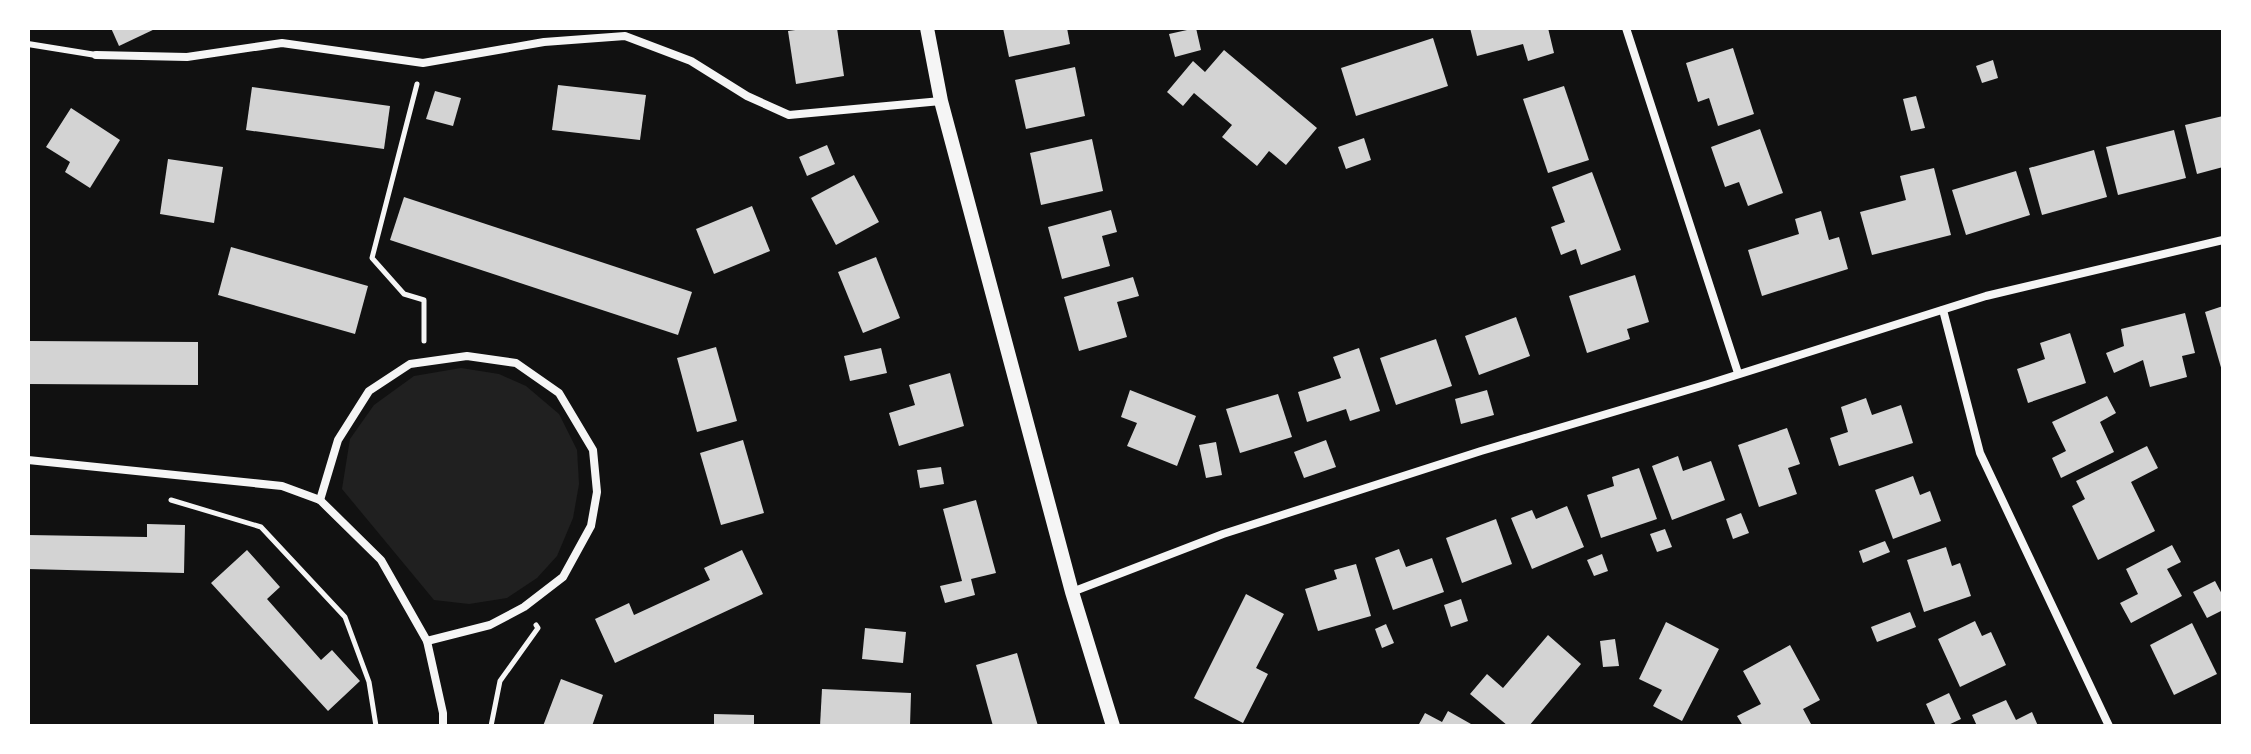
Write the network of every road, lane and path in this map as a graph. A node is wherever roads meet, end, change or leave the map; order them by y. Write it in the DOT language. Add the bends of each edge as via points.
graph roads {
  1 [pos="927,28"];
  2 [pos="1626,28"];
  3 [pos="625,32"];
  4 [pos="28,44"];
  5 [pos="96,55"];
  6 [pos="423,63"];
  7 [pos="941,101"];
  8 [pos="2223,240"];
  9 [pos="1943,310"];
  10 [pos="425,362"];
  11 [pos="1738,373"];
  12 [pos="28,460"];
  13 [pos="162,497"];
  14 [pos="320,500"];
  15 [pos="1072,592"];
  16 [pos="524,607"];
  17 [pos="427,641"];
  18 [pos="376,726"];
  19 [pos="443,726"];
  20 [pos="491,726"];
  21 [pos="1113,726"];
  22 [pos="2109,726"];
  1 -- 7 [label="street"];
  2 -- 11 [label="street"];
  3 -- 6 [label="street"];
  3 -- 7 [label="street" via="789,115"];
  4 -- 5 [label="lane"];
  5 -- 6 [label="street" via="187,57 282,43"];
  6 -- 10 [label="path" via="372,258 404,294 424,300"];
  7 -- 15 [label="street"];
  8 -- 9 [label="street"];
  9 -- 11 [label="street"];
  9 -- 22 [label="street" via="1980,453"];
  10 -- 14 [label="street" via="410,364 369,391 338,440"];
  10 -- 16 [label="street" via="467,356 516,363 559,393 593,450 597,492 591,526 563,577"];
  11 -- 15 [label="street" via="1223,534"];
  12 -- 14 [label="street" via="282,486"];
  13 -- 18 [label="path" via="261,527 345,617 369,682"];
  14 -- 17 [label="street" via="381,560"];
  15 -- 21 [label="street"];
  16 -- 17 [label="street" via="490,625"];
  16 -- 20 [label="path" via="538,628 500,681"];
  17 -- 19 [label="street"];
}
